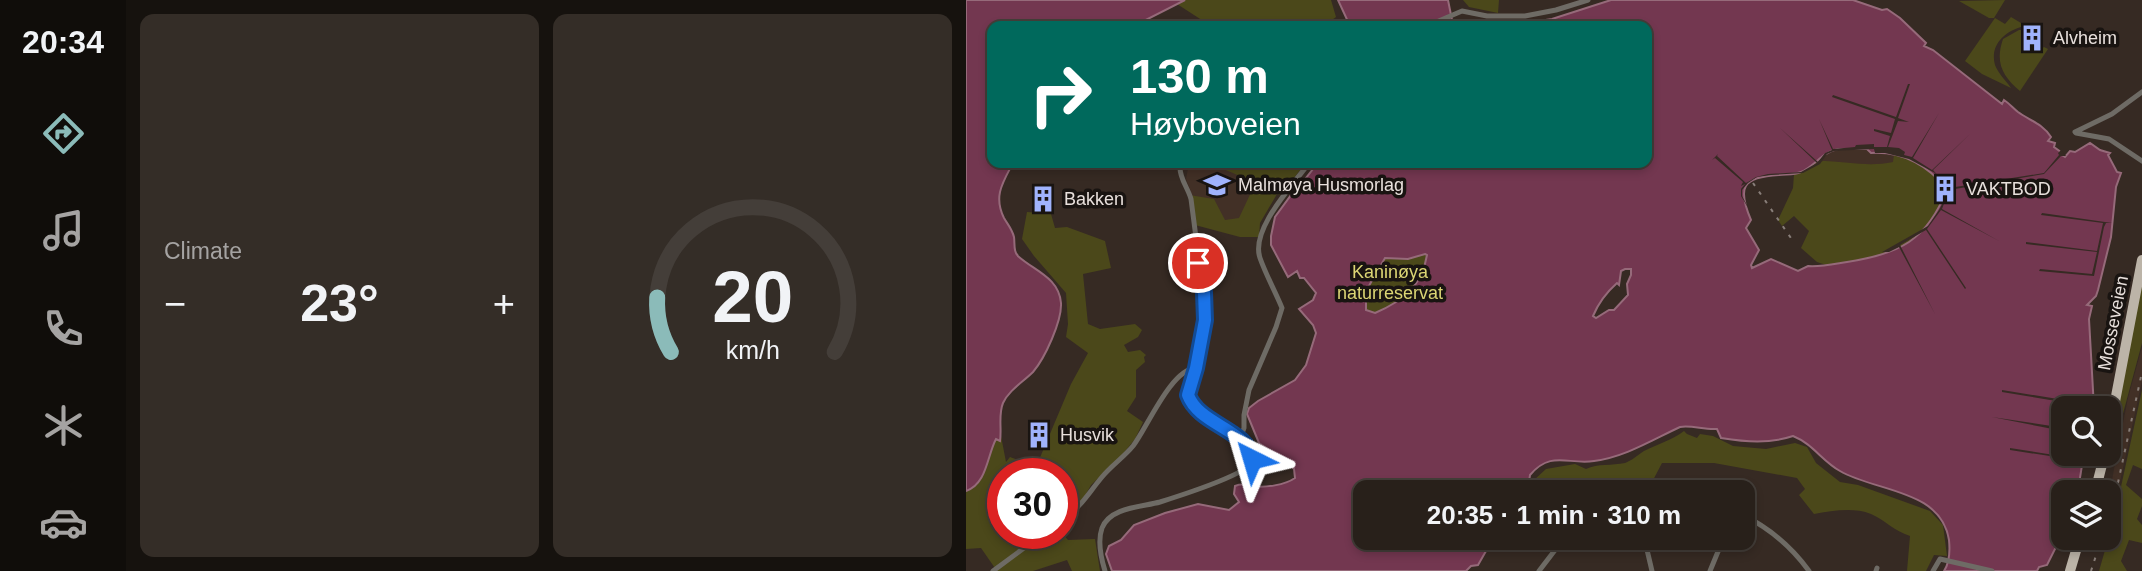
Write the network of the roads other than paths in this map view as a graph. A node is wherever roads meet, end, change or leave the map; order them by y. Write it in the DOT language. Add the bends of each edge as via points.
graph roads {
  1 [pos="1588,0"];
  2 [pos="1438,21"];
  3 [pos="2142,92"];
  4 [pos="2142,161"];
  5 [pos="1180,168"];
  6 [pos="1305,168"];
  7 [pos="2142,260"];
  8 [pos="1196,368"];
  9 [pos="2116,396"];
  10 [pos="1240,439"];
  11 [pos="1078,508"];
  12 [pos="1755,522"];
  13 [pos="1023,549"];
  14 [pos="1555,550"];
  15 [pos="1647,550"];
  16 [pos="1719,550"];
  17 [pos="2078,550"];
  18 [pos="1806,570"];
  19 [pos="993,571"];
  20 [pos="1105,571"];
  21 [pos="1539,571"];
  22 [pos="1652,571"];
  23 [pos="1710,571"];
  24 [pos="1933,571"];
  25 [pos="1992,571"];
  26 [pos="2072,571"];
  1 -- 2 [label="street" via="1525,16 1465,11"];
  3 -- 4 [label="street" via="2076,132 2109,139"];
  5 -- 8 [label="street" via="1191,199 1205,298"];
  6 -- 10 [label="street" via="1277,205 1261,238 1260,257 1282,314 1249,390"];
  7 -- 9 [label="highway, Mosseveien"];
  8 -- 10 [label="street" via="1188,391 1190,400 1205,417"];
  8 -- 11 [label="street" via="1176,382 1134,445"];
  10 -- 20 [label="street" via="1251,452 1248,467 1168,499 1133,507 1108,521 1100,540"];
  12 -- 18 [label="street" via="1781,538"];
  13 -- 19 [label="street"];
  14 -- 21 [label="street"];
  15 -- 22 [label="street"];
  16 -- 23 [label="street"];
  17 -- 26 [label="highway"];
  24 -- 25 [label="street" via="1940,559"];
}
